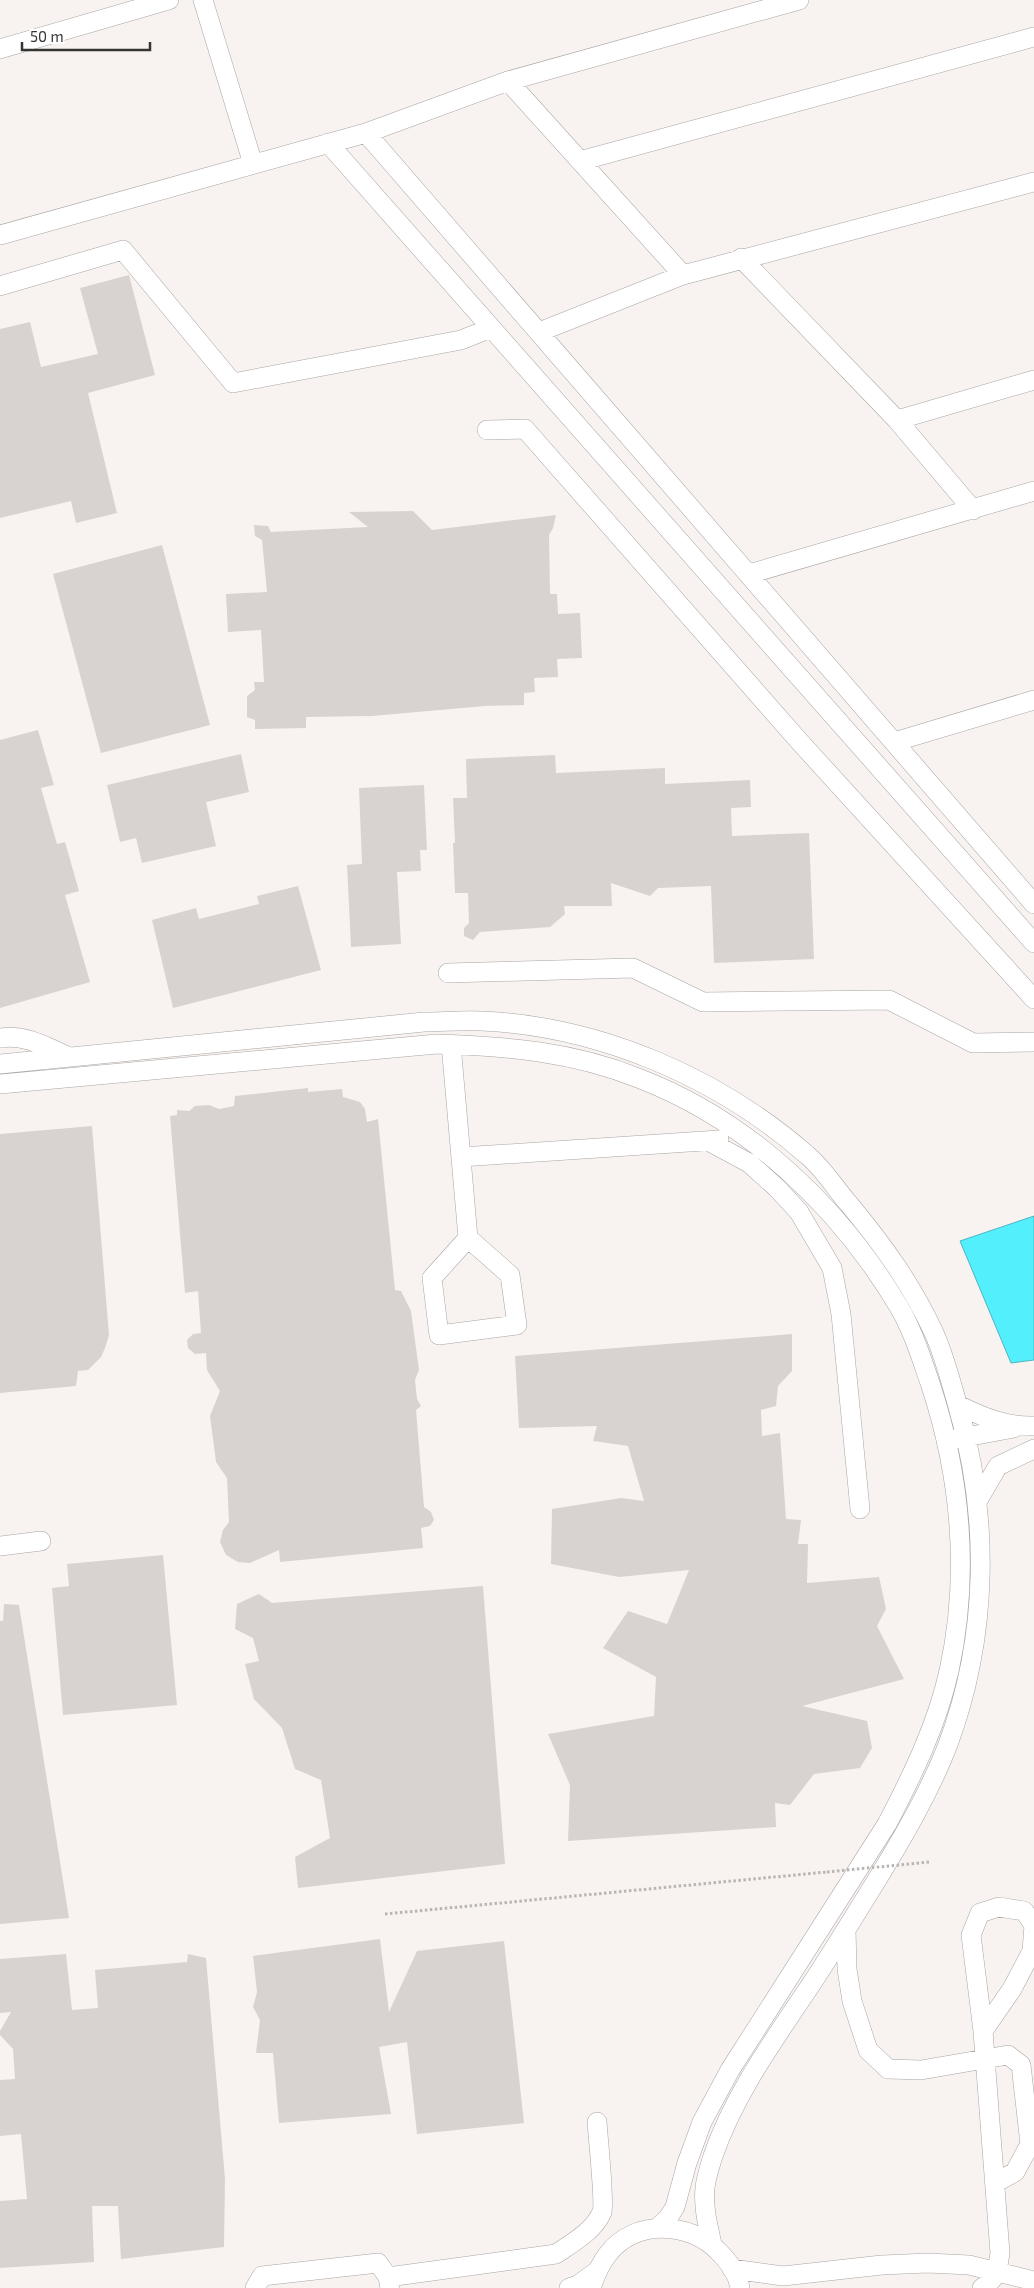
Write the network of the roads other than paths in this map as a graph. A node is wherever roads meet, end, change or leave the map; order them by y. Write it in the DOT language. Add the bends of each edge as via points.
graph roads {
  1 [pos="168,0"];
  2 [pos="203,0"];
  3 [pos="799,0"];
  4 [pos="112,8"];
  5 [pos="1034,37"];
  6 [pos="0,49"];
  7 [pos="508,81"];
  8 [pos="366,132"];
  9 [pos="328,143"];
  10 [pos="580,161"];
  11 [pos="253,164"];
  12 [pos="1034,182"];
  13 [pos="0,235"];
  14 [pos="741,258"];
  15 [pos="682,275"];
  16 [pos="0,286"];
  17 [pos="491,328"];
  18 [pos="539,332"];
  19 [pos="1034,380"];
  20 [pos="897,420"];
  21 [pos="487,430"];
  22 [pos="1034,492"];
  23 [pos="973,510"];
  24 [pos="748,574"];
  25 [pos="1034,700"];
  26 [pos="894,742"];
  27 [pos="1034,904"];
  28 [pos="1034,943"];
  29 [pos="448,973"];
  30 [pos="1034,999"];
  31 [pos="0,1038"];
  32 [pos="1034,1042"];
  33 [pos="451,1044"];
  34 [pos="68,1057"];
  35 [pos="0,1064"];
  36 [pos="0,1084"];
  37 [pos="748,1138"];
  38 [pos="708,1141"];
  39 [pos="462,1157"];
  40 [pos="468,1238"];
  41 [pos="958,1405"];
  42 [pos="1027,1426"];
  43 [pos="967,1437"];
  44 [pos="946,1440"];
  45 [pos="1031,1450"];
  46 [pos="972,1463"];
  47 [pos="952,1467"];
  48 [pos="978,1500"];
  49 [pos="860,1510"];
  50 [pos="41,1541"];
  51 [pos="0,1546"];
  52 [pos="846,1929"];
  53 [pos="983,2031"];
  54 [pos="985,2059"];
  55 [pos="597,2122"];
  56 [pos="995,2183"];
  57 [pos="656,2229"];
  58 [pos="712,2244"];
  59 [pos="732,2269"];
  60 [pos="997,2272"];
  61 [pos="594,2280"];
  62 [pos="389,2282"];
  63 [pos="1034,2282"];
  64 [pos="255,2288"];
  65 [pos="569,2288"];
  66 [pos="740,2288"];
  67 [pos="982,2288"];
  1 -- 4 [label="street"];
  2 -- 11 [label="street"];
  3 -- 7 [label="street"];
  4 -- 6 [label="street"];
  5 -- 10 [label="street"];
  7 -- 8 [label="street"];
  7 -- 10 [label="street"];
  8 -- 9 [label="street"];
  8 -- 18 [label="street"];
  9 -- 11 [label="street"];
  9 -- 17 [label="street"];
  10 -- 15 [label="street"];
  11 -- 13 [label="street"];
  12 -- 14 [label="street"];
  14 -- 15 [label="street"];
  14 -- 20 [label="street"];
  15 -- 18 [label="street"];
  16 -- 17 [label="street" via="123,250 234,383 461,340"];
  17 -- 28 [label="street"];
  18 -- 24 [label="street"];
  19 -- 20 [label="street"];
  20 -- 23 [label="street"];
  21 -- 30 [label="street" via="526,429 799,741"];
  22 -- 23 [label="street"];
  23 -- 24 [label="street"];
  24 -- 26 [label="street"];
  25 -- 26 [label="street"];
  26 -- 27 [label="street"];
  29 -- 32 [label="street" via="633,968 703,1002 889,1000 973,1043"];
  31 -- 34 [label="street" via="18,1036 30,1039"];
  33 -- 36 [label="street"];
  33 -- 37 [label="street" via="540,1052 593,1062 639,1078 692,1104"];
  33 -- 39 [label="street"];
  34 -- 35 [label="street"];
  34 -- 41 [label="street" via="424,1022 481,1021 552,1030 649,1058 714,1088 759,1117 810,1157 885,1248 912,1292 935,1335"];
  37 -- 38 [label="street"];
  37 -- 44 [label="street" via="795,1177 834,1218 899,1307 917,1343"];
  38 -- 39 [label="street"];
  38 -- 49 [label="street" via="749,1163 777,1188 799,1212 832,1268 841,1314"];
  39 -- 40 [label="street"];
  40 -- 40 [label="street" via="432,1278 438,1335 517,1325 510,1275"];
  41 -- 42 [label="street" via="992,1421"];
  41 -- 43 [label="street"];
  42 -- 43 [label="street"];
  43 -- 44 [label="street"];
  43 -- 46 [label="street"];
  44 -- 47 [label="street"];
  45 -- 46 [label="street"];
  45 -- 48 [label="street" via="998,1466"];
  46 -- 47 [label="street"];
  46 -- 48 [label="street"];
  47 -- 57 [label="street" via="960,1534 957,1623 949,1671 929,1732 887,1824 730,2070 702,2122 675,2207"];
  48 -- 52 [label="street" via="981,1529 978,1623 961,1703 948,1744 922,1804"];
  50 -- 51 [label="street"];
  52 -- 54 [label="street" via="852,2001 868,2050 888,2069 921,2070"];
  52 -- 58 [label="street" via="748,2080 723,2127 705,2186"];
  53 -- 53 [label="street" via="971,1935 980,1913 999,1907 1024,1911 1034,1925 1032,1951 1012,1989"];
  53 -- 54 [label="street"];
  54 -- 56 [label="street"];
  54 -- 56 [label="street" via="1008,2055 1021,2065 1030,2144 1015,2172"];
  55 -- 62 [label="street" via="602,2211 579,2239 556,2254"];
  56 -- 60 [label="street" via="1000,2253"];
  57 -- 58 [label="street" via="671,2227 692,2233"];
  57 -- 61 [label="street" via="626,2238 609,2252"];
  58 -- 59 [label="street"];
  59 -- 60 [label="street" via="783,2276 928,2263 969,2265"];
  59 -- 66 [label="street"];
  60 -- 63 [label="street"];
  60 -- 67 [label="street" via="993,2281"];
  61 -- 65 [label="street"];
  62 -- 64 [label="street" via="378,2263 262,2276"];
}
